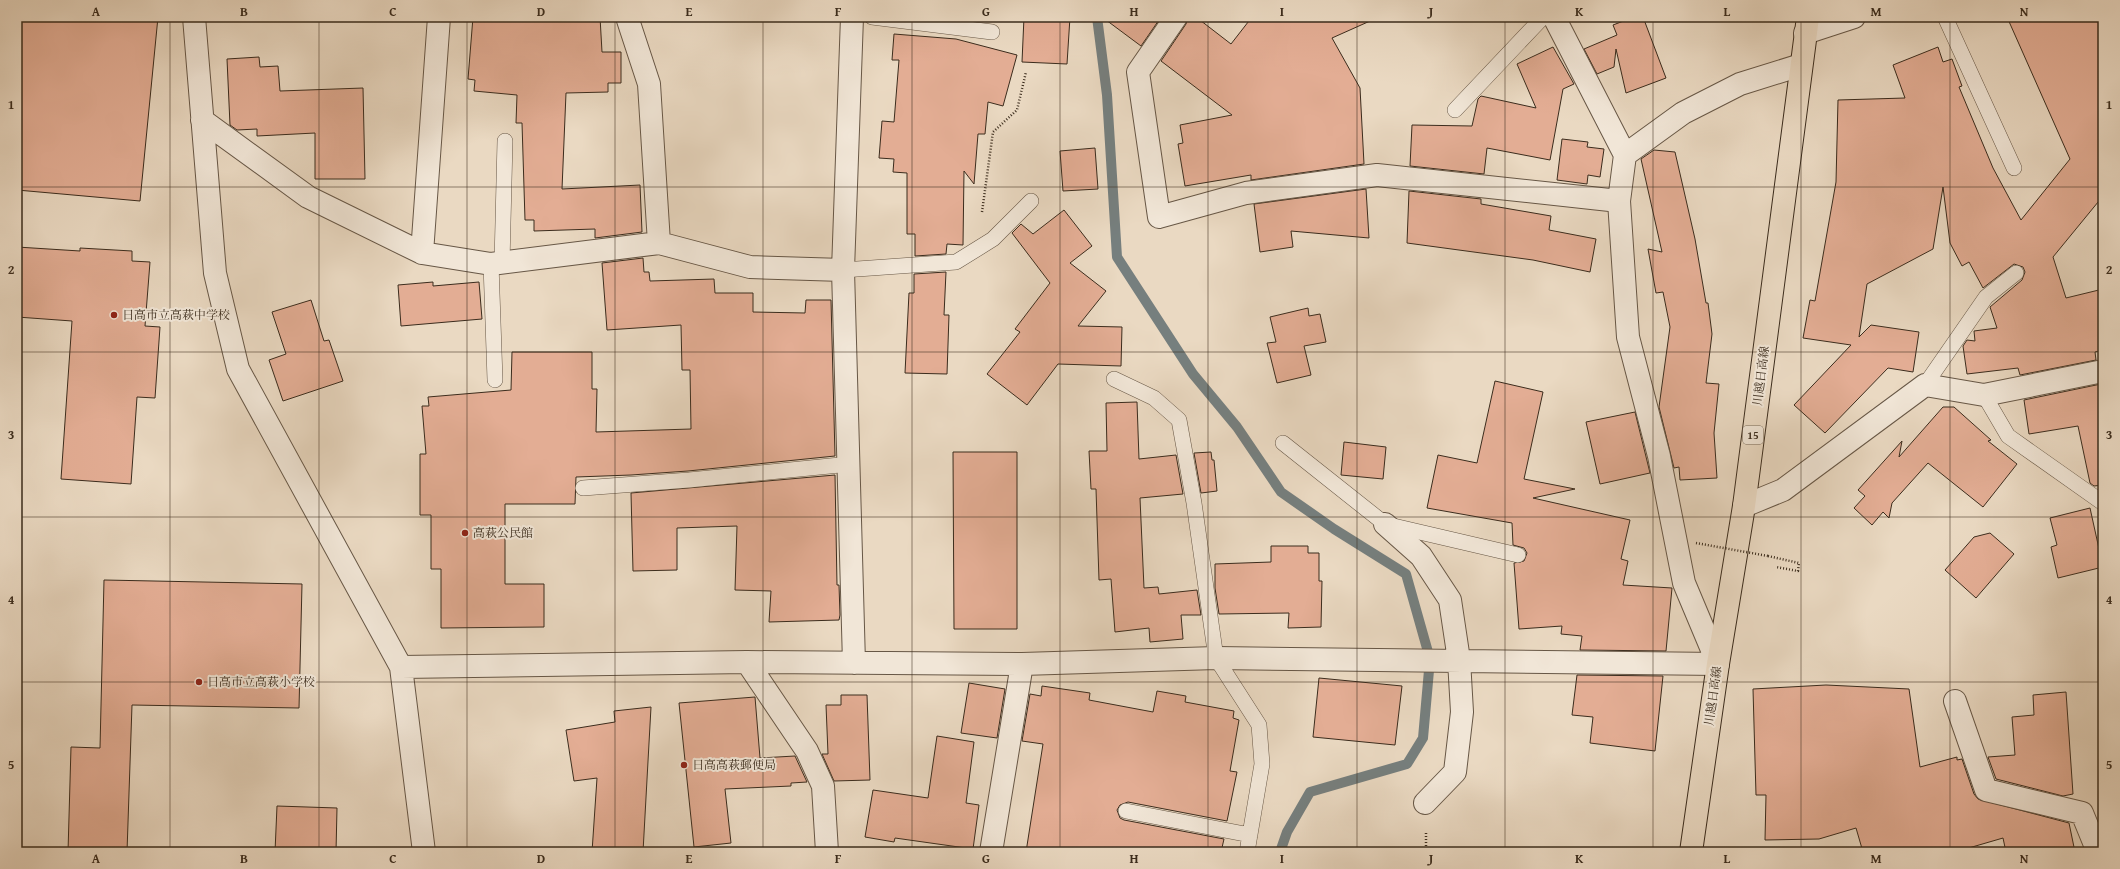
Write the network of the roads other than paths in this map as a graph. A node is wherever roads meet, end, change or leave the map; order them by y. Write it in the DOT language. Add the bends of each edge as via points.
graph roads {
  1 [pos="194,17"];
  2 [pos="440,17"];
  3 [pos="627,17"];
  4 [pos="852,17"];
  5 [pos="872,17"];
  6 [pos="1176,17"];
  7 [pos="1543,17"];
  8 [pos="1554,17"];
  9 [pos="1854,17"];
  10 [pos="1945,17"];
  11 [pos="1806,25"];
  12 [pos="992,32"];
  13 [pos="1801,65"];
  14 [pos="1455,110"];
  15 [pos="202,120"];
  16 [pos="505,141"];
  17 [pos="1625,155"];
  18 [pos="2014,168"];
  19 [pos="1031,201"];
  20 [pos="1619,201"];
  21 [pos="659,243"];
  22 [pos="422,254"];
  23 [pos="497,264"];
  24 [pos="843,270"];
  25 [pos="2016,273"];
  26 [pos="2103,371"];
  27 [pos="1114,379"];
  28 [pos="495,380"];
  29 [pos="1925,385"];
  30 [pos="1984,395"];
  31 [pos="1283,443"];
  32 [pos="850,464"];
  33 [pos="583,488"];
  34 [pos="2103,503"];
  35 [pos="1744,506"];
  36 [pos="1385,524"];
  37 [pos="1518,555"];
  38 [pos="1216,658"];
  39 [pos="1456,660"];
  40 [pos="747,662"];
  41 [pos="854,663"];
  42 [pos="1022,664"];
  43 [pos="1718,664"];
  44 [pos="401,667"];
  45 [pos="1956,701"];
  46 [pos="1425,803"];
  47 [pos="1126,811"];
  48 [pos="1250,835"];
  49 [pos="424,852"];
  50 [pos="827,852"];
  51 [pos="990,852"];
  52 [pos="1247,852"];
  53 [pos="1691,852"];
  54 [pos="2098,852"];
  1 -- 15 [label="street"];
  2 -- 22 [label="street"];
  3 -- 21 [label="street" via="649,84"];
  4 -- 24 [label="street"];
  5 -- 12 [label="lane"];
  6 -- 20 [label="street" via="1138,72 1159,217 1246,193 1377,176"];
  7 -- 14 [label="lane"];
  8 -- 17 [label="street"];
  9 -- 11 [label="street"];
  10 -- 18 [label="lane"];
  11 -- 13 [label="main road, 川越日高線 / 15"];
  13 -- 17 [label="street" via="1740,84 1683,114"];
  13 -- 35 [label="main road, 川越日高線 / 15"];
  15 -- 22 [label="street" via="308,197"];
  15 -- 44 [label="street" via="215,273 238,369"];
  16 -- 23 [label="lane"];
  17 -- 20 [label="street"];
  19 -- 24 [label="lane" via="993,239 956,262"];
  20 -- 43 [label="street" via="1628,337 1660,456 1684,583"];
  21 -- 23 [label="street"];
  21 -- 24 [label="street" via="750,267"];
  22 -- 23 [label="street"];
  23 -- 28 [label="lane"];
  24 -- 32 [label="street"];
  25 -- 29 [label="lane" via="1986,296"];
  26 -- 30 [label="street"];
  27 -- 38 [label="lane" via="1154,398 1179,420 1194,503"];
  29 -- 30 [label="street"];
  29 -- 35 [label="street" via="1783,490"];
  30 -- 34 [label="lane" via="2008,436"];
  31 -- 36 [label="lane"];
  32 -- 33 [label="lane"];
  32 -- 41 [label="street"];
  35 -- 43 [label="main road, 川越日高線 / 15"];
  36 -- 37 [label="lane"];
  36 -- 39 [label="street" via="1421,556 1450,600"];
  38 -- 39 [label="street"];
  38 -- 42 [label="street"];
  38 -- 48 [label="lane" via="1259,725 1262,764"];
  39 -- 43 [label="street"];
  39 -- 46 [label="street" via="1462,712 1455,772"];
  40 -- 41 [label="street"];
  40 -- 44 [label="street"];
  40 -- 50 [label="street" via="808,751 823,786"];
  41 -- 42 [label="street"];
  42 -- 51 [label="street"];
  43 -- 53 [label="main road, 川越日高線 / 15"];
  44 -- 49 [label="street"];
  45 -- 54 [label="street" via="1986,790 2082,813"];
  47 -- 48 [label="lane"];
  48 -- 52 [label="lane"];
}
